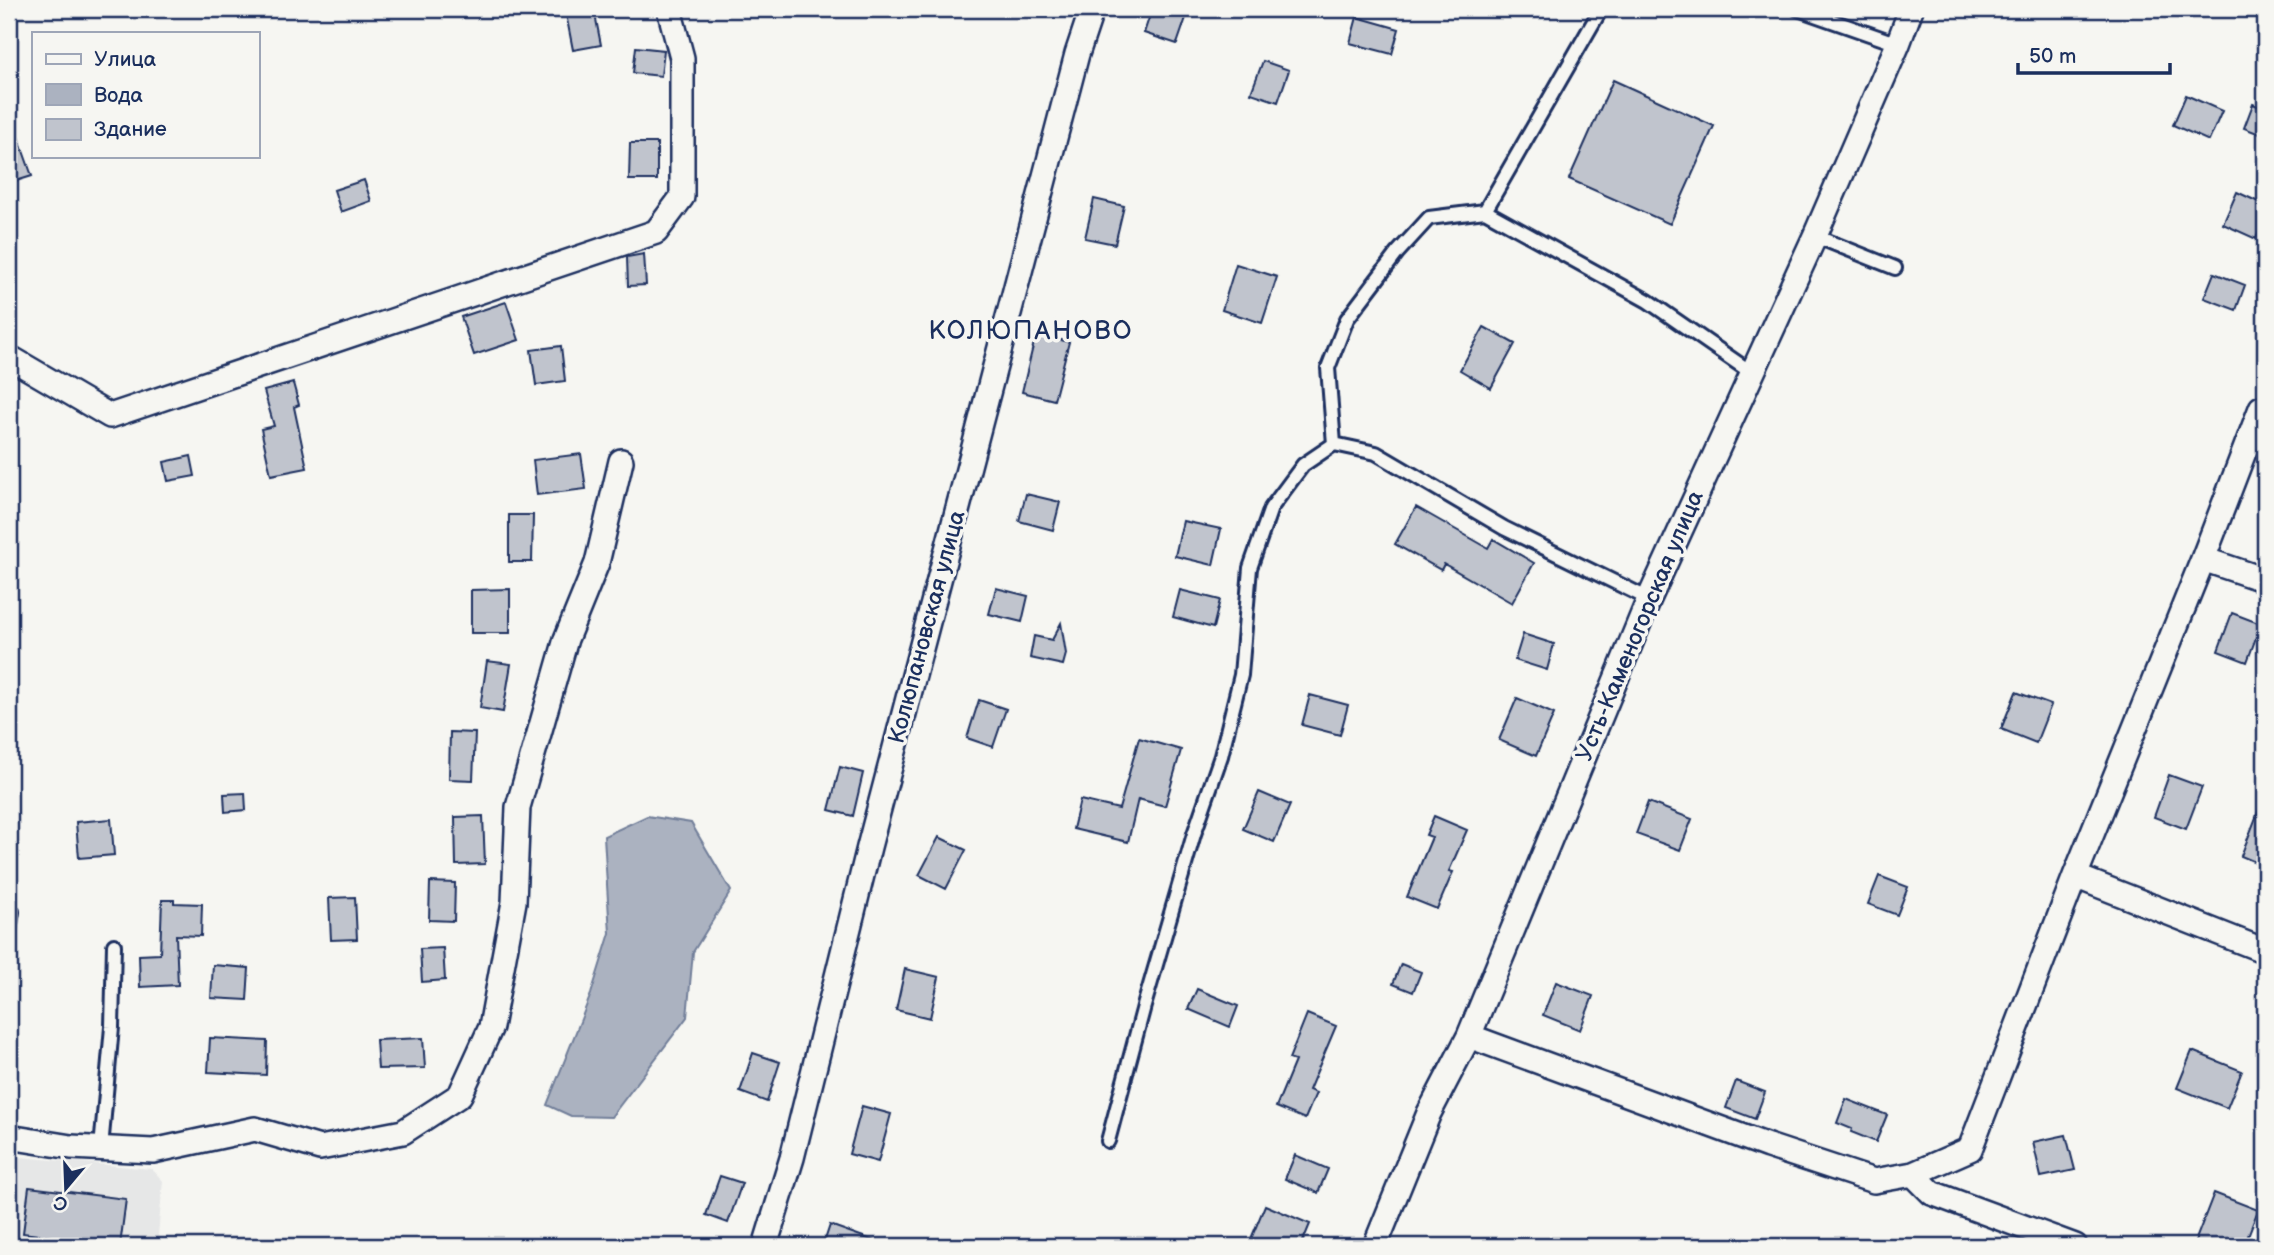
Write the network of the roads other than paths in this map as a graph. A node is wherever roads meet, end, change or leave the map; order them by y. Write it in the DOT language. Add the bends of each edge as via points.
graph roads {
  1 [pos="669,9"];
  2 [pos="1092,9"];
  3 [pos="1601,9"];
  4 [pos="1798,9"];
  5 [pos="1911,9"];
  6 [pos="1898,44"];
  7 [pos="1485,211"];
  8 [pos="1815,236"];
  9 [pos="1895,268"];
  10 [pos="9,357"];
  11 [pos="1752,373"];
  12 [pos="2261,408"];
  13 [pos="1334,444"];
  14 [pos="621,461"];
  15 [pos="2203,559"];
  16 [pos="2265,580"];
  17 [pos="1649,599"];
  18 [pos="2075,876"];
  19 [pos="9,910"];
  20 [pos="9,930"];
  21 [pos="114,945"];
  22 [pos="2265,951"];
  23 [pos="1469,1036"];
  24 [pos="9,1137"];
  25 [pos="1108,1141"];
  26 [pos="101,1148"];
  27 [pos="1913,1174"];
  28 [pos="765,1246"];
  29 [pos="1375,1246"];
  30 [pos="2075,1246"];
  1 -- 10 [label="street" via="682,58 682,197 656,233 110,416"];
  2 -- 28 [label="street, Колюпановская улица" via="1066,94 792,1158"];
  3 -- 7 [label="lane"];
  4 -- 6 [label="lane"];
  5 -- 6 [label="street, Усть-Каменогорская улица"];
  6 -- 8 [label="street, Усть-Каменогорская улица"];
  7 -- 11 [label="lane" via="1648,301"];
  7 -- 13 [label="lane" via="1429,218 1347,319 1328,368"];
  8 -- 9 [label="lane"];
  8 -- 11 [label="street, Усть-Каменогорская улица"];
  11 -- 17 [label="street, Усть-Каменогорская улица"];
  12 -- 15 [label="street"];
  13 -- 17 [label="lane" via="1376,453 1504,528"];
  13 -- 25 [label="lane" via="1303,466 1271,508 1250,568 1241,675 1221,756 1186,861"];
  14 -- 26 [label="street" via="597,563 566,639 518,807 514,902 491,1027 460,1095 403,1132 320,1148 255,1129 153,1151"];
  15 -- 16 [label="street"];
  15 -- 18 [label="street"];
  17 -- 23 [label="street, Усть-Каменогорская улица"];
  18 -- 22 [label="street"];
  18 -- 27 [label="street" via="1970,1149"];
  19 -- 20 [label="lane"];
  21 -- 26 [label="lane"];
  23 -- 27 [label="street" via="1874,1181"];
  23 -- 29 [label="street, Усть-Каменогорская улица" via="1429,1113"];
  24 -- 26 [label="street"];
  27 -- 30 [label="street" via="1932,1194"];
}
